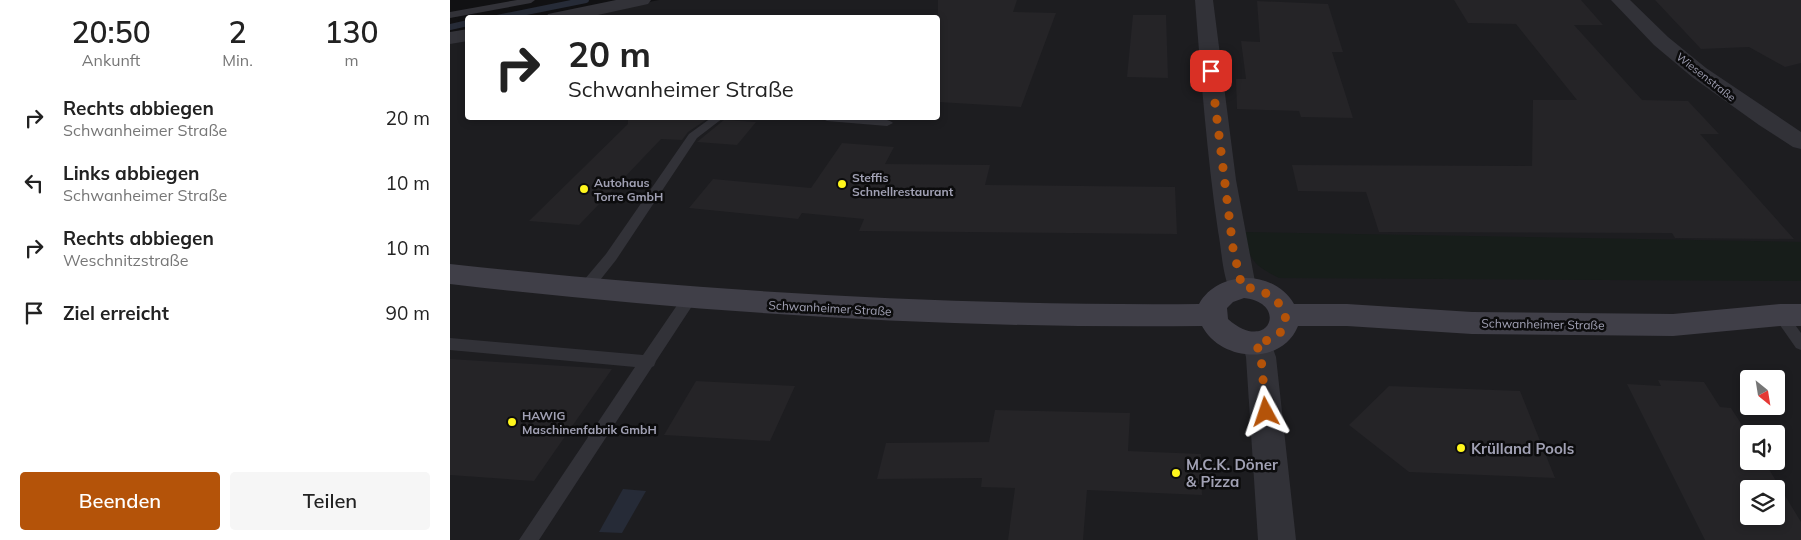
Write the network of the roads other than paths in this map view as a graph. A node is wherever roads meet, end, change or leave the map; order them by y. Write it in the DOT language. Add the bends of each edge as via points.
graph roads {
  1 [pos="532,0"];
  2 [pos="642,0"];
  3 [pos="1204,0"];
  4 [pos="1620,0"];
  5 [pos="450,15"];
  6 [pos="570,15"];
  7 [pos="465,36"];
  8 [pos="450,38"];
  9 [pos="714,120"];
  10 [pos="851,120"];
  11 [pos="887,123"];
  12 [pos="1801,142"];
  13 [pos="450,274"];
  14 [pos="1242,287"];
  15 [pos="584,290"];
  16 [pos="689,299"];
  17 [pos="1211,315"];
  18 [pos="1285,315"];
  19 [pos="1790,315"];
  20 [pos="1256,343"];
  21 [pos="450,344"];
  22 [pos="1801,344"];
  23 [pos="648,362"];
  24 [pos="528,540"];
  25 [pos="1277,540"];
  1 -- 5 [label="lane"];
  2 -- 6 [label="street"];
  3 -- 14 [label="street" via="1216,125 1233,248"];
  4 -- 12 [label="street, Wiesenstraße" via="1667,46 1704,76"];
  7 -- 8 [label="street"];
  9 -- 15 [label="lane" via="693,136 611,257"];
  10 -- 11 [label="lane"];
  13 -- 15 [label="main road, Schwanheimer Straße"];
  14 -- 17 [label="main road" via="1228,290 1218,297"];
  14 -- 18 [label="main road" via="1270,294"];
  15 -- 16 [label="main road, Schwanheimer Straße"];
  16 -- 17 [label="main road, Schwanheimer Straße" via="836,310 1009,315"];
  16 -- 23 [label="lane"];
  17 -- 20 [label="main road" via="1218,329 1228,337"];
  18 -- 19 [label="main road, Schwanheimer Straße" via="1347,315 1472,323 1673,325"];
  18 -- 20 [label="main road" via="1281,331 1271,340"];
  19 -- 22 [label="lane"];
  20 -- 25 [label="street" via="1261,357"];
  21 -- 23 [label="lane"];
  23 -- 24 [label="lane"];
}
